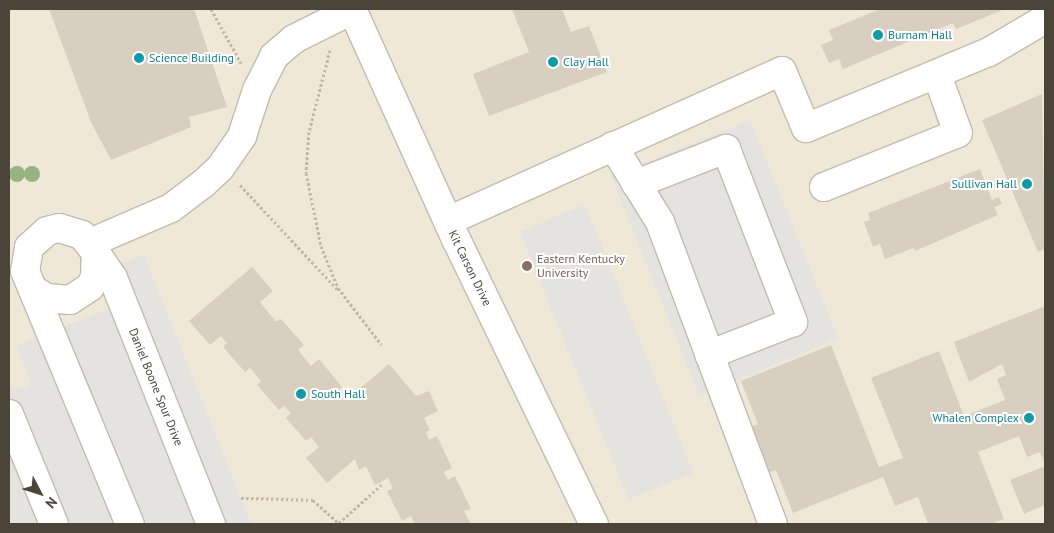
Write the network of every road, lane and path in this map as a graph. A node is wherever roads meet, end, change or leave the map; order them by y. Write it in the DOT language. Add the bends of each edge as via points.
graph roads {
  1 [pos="211,9"];
  2 [pos="352,9"];
  3 [pos="1045,19"];
  4 [pos="330,49"];
  5 [pos="243,65"];
  6 [pos="937,75"];
  7 [pos="613,146"];
  8 [pos="237,182"];
  9 [pos="636,184"];
  10 [pos="824,187"];
  11 [pos="448,221"];
  12 [pos="93,248"];
  13 [pos="36,292"];
  14 [pos="344,295"];
  15 [pos="381,344"];
  16 [pos="709,355"];
  17 [pos="9,414"];
  18 [pos="381,485"];
  19 [pos="240,498"];
  20 [pos="54,524"];
  21 [pos="130,524"];
  22 [pos="211,524"];
  23 [pos="339,524"];
  24 [pos="594,524"];
  25 [pos="773,524"];
  1 -- 5 [label="path"];
  2 -- 11 [label="street, Kit Carson Drive"];
  2 -- 12 [label="street" via="294,40 274,56 257,90 242,136 220,168 204,183 171,208"];
  3 -- 6 [label="street" via="989,52"];
  4 -- 14 [label="path" via="309,132 306,173 321,246"];
  6 -- 7 [label="street" via="806,128 782,71"];
  6 -- 10 [label="street" via="958,132"];
  7 -- 9 [label="street"];
  7 -- 11 [label="street"];
  8 -- 14 [label="path"];
  9 -- 16 [label="street" via="660,222"];
  9 -- 16 [label="street" via="726,149 793,322"];
  11 -- 24 [label="street, Kit Carson Drive"];
  12 -- 13 [label="street" via="95,276 81,295 58,301"];
  12 -- 13 [label="street" via="76,232 59,228 37,238 29,247 25,271"];
  12 -- 22 [label="street, Daniel Boone Spur Drive" via="113,278"];
  13 -- 21 [label="street"];
  14 -- 15 [label="path"];
  16 -- 25 [label="street"];
  17 -- 20 [label="street"];
  18 -- 23 [label="path"];
  19 -- 23 [label="path" via="313,500"];
}
